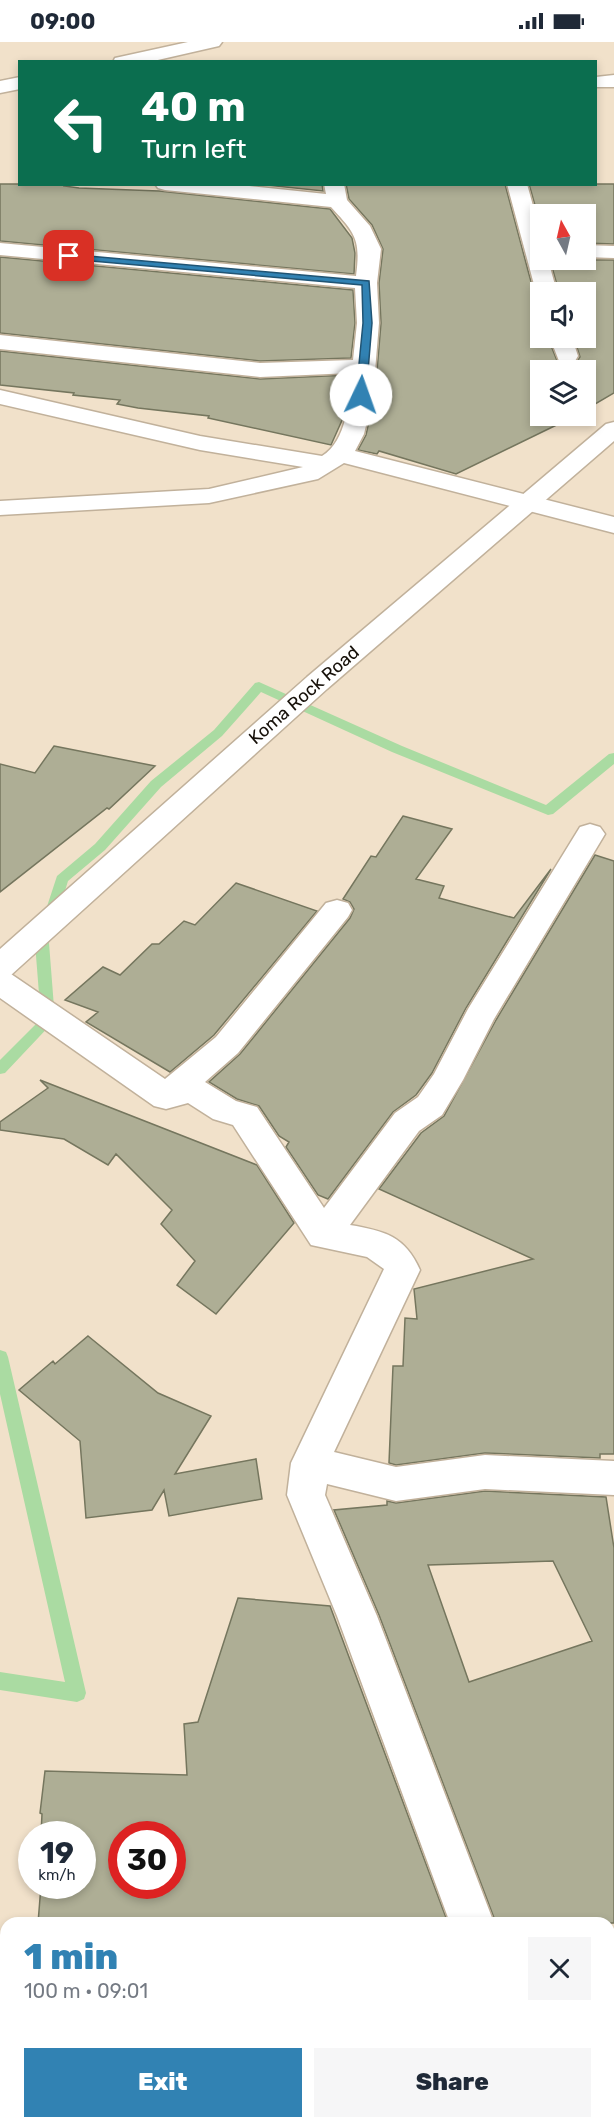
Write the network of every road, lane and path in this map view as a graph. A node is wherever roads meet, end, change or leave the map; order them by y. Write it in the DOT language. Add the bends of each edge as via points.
graph roads {
  1 [pos="216,46"];
  2 [pos="134,60"];
  3 [pos="18,83"];
  4 [pos="0,87"];
  5 [pos="203,186"];
  6 [pos="518,186"];
  7 [pos="335,193"];
  8 [pos="530,228"];
  9 [pos="0,249"];
  10 [pos="596,251"];
  11 [pos="614,252"];
  12 [pos="366,283"];
  13 [pos="0,342"];
  14 [pos="363,366"];
  15 [pos="0,397"];
  16 [pos="614,429"];
  17 [pos="334,460"];
  18 [pos="529,504"];
  19 [pos="0,508"];
  20 [pos="614,525"];
  21 [pos="590,834"];
  22 [pos="337,910"];
  23 [pos="0,967"];
  24 [pos="0,982"];
  25 [pos="166,1097"];
  26 [pos="323,1235"];
  27 [pos="310,1463"];
  28 [pos="614,1478"];
  29 [pos="470,1917"];
  1 -- 2 [label="street"];
  3 -- 4 [label="street"];
  5 -- 7 [label="street"];
  6 -- 8 [label="street"];
  7 -- 12 [label="street" via="367,238 370,249"];
  9 -- 12 [label="street"];
  10 -- 11 [label="street"];
  12 -- 14 [label="street" via="368,323"];
  13 -- 14 [label="street" via="260,370"];
  14 -- 17 [label="street" via="354,424"];
  15 -- 17 [label="street" via="200,442"];
  16 -- 18 [label="street, Koma Rock Road"];
  17 -- 18 [label="street"];
  17 -- 19 [label="street" via="309,474 209,496"];
  18 -- 20 [label="street"];
  18 -- 23 [label="street, Koma Rock Road" via="278,717"];
  21 -- 26 [label="street" via="430,1106 407,1122"];
  22 -- 25 [label="street" via="227,1045"];
  24 -- 25 [label="street"];
  25 -- 26 [label="street" via="192,1090 225,1110 245,1116"];
  26 -- 27 [label="street" via="384,1247 400,1262 402,1270"];
  27 -- 28 [label="street" via="396,1484 484,1472"];
  27 -- 29 [label="street" via="306,1495 357,1616"];
}
